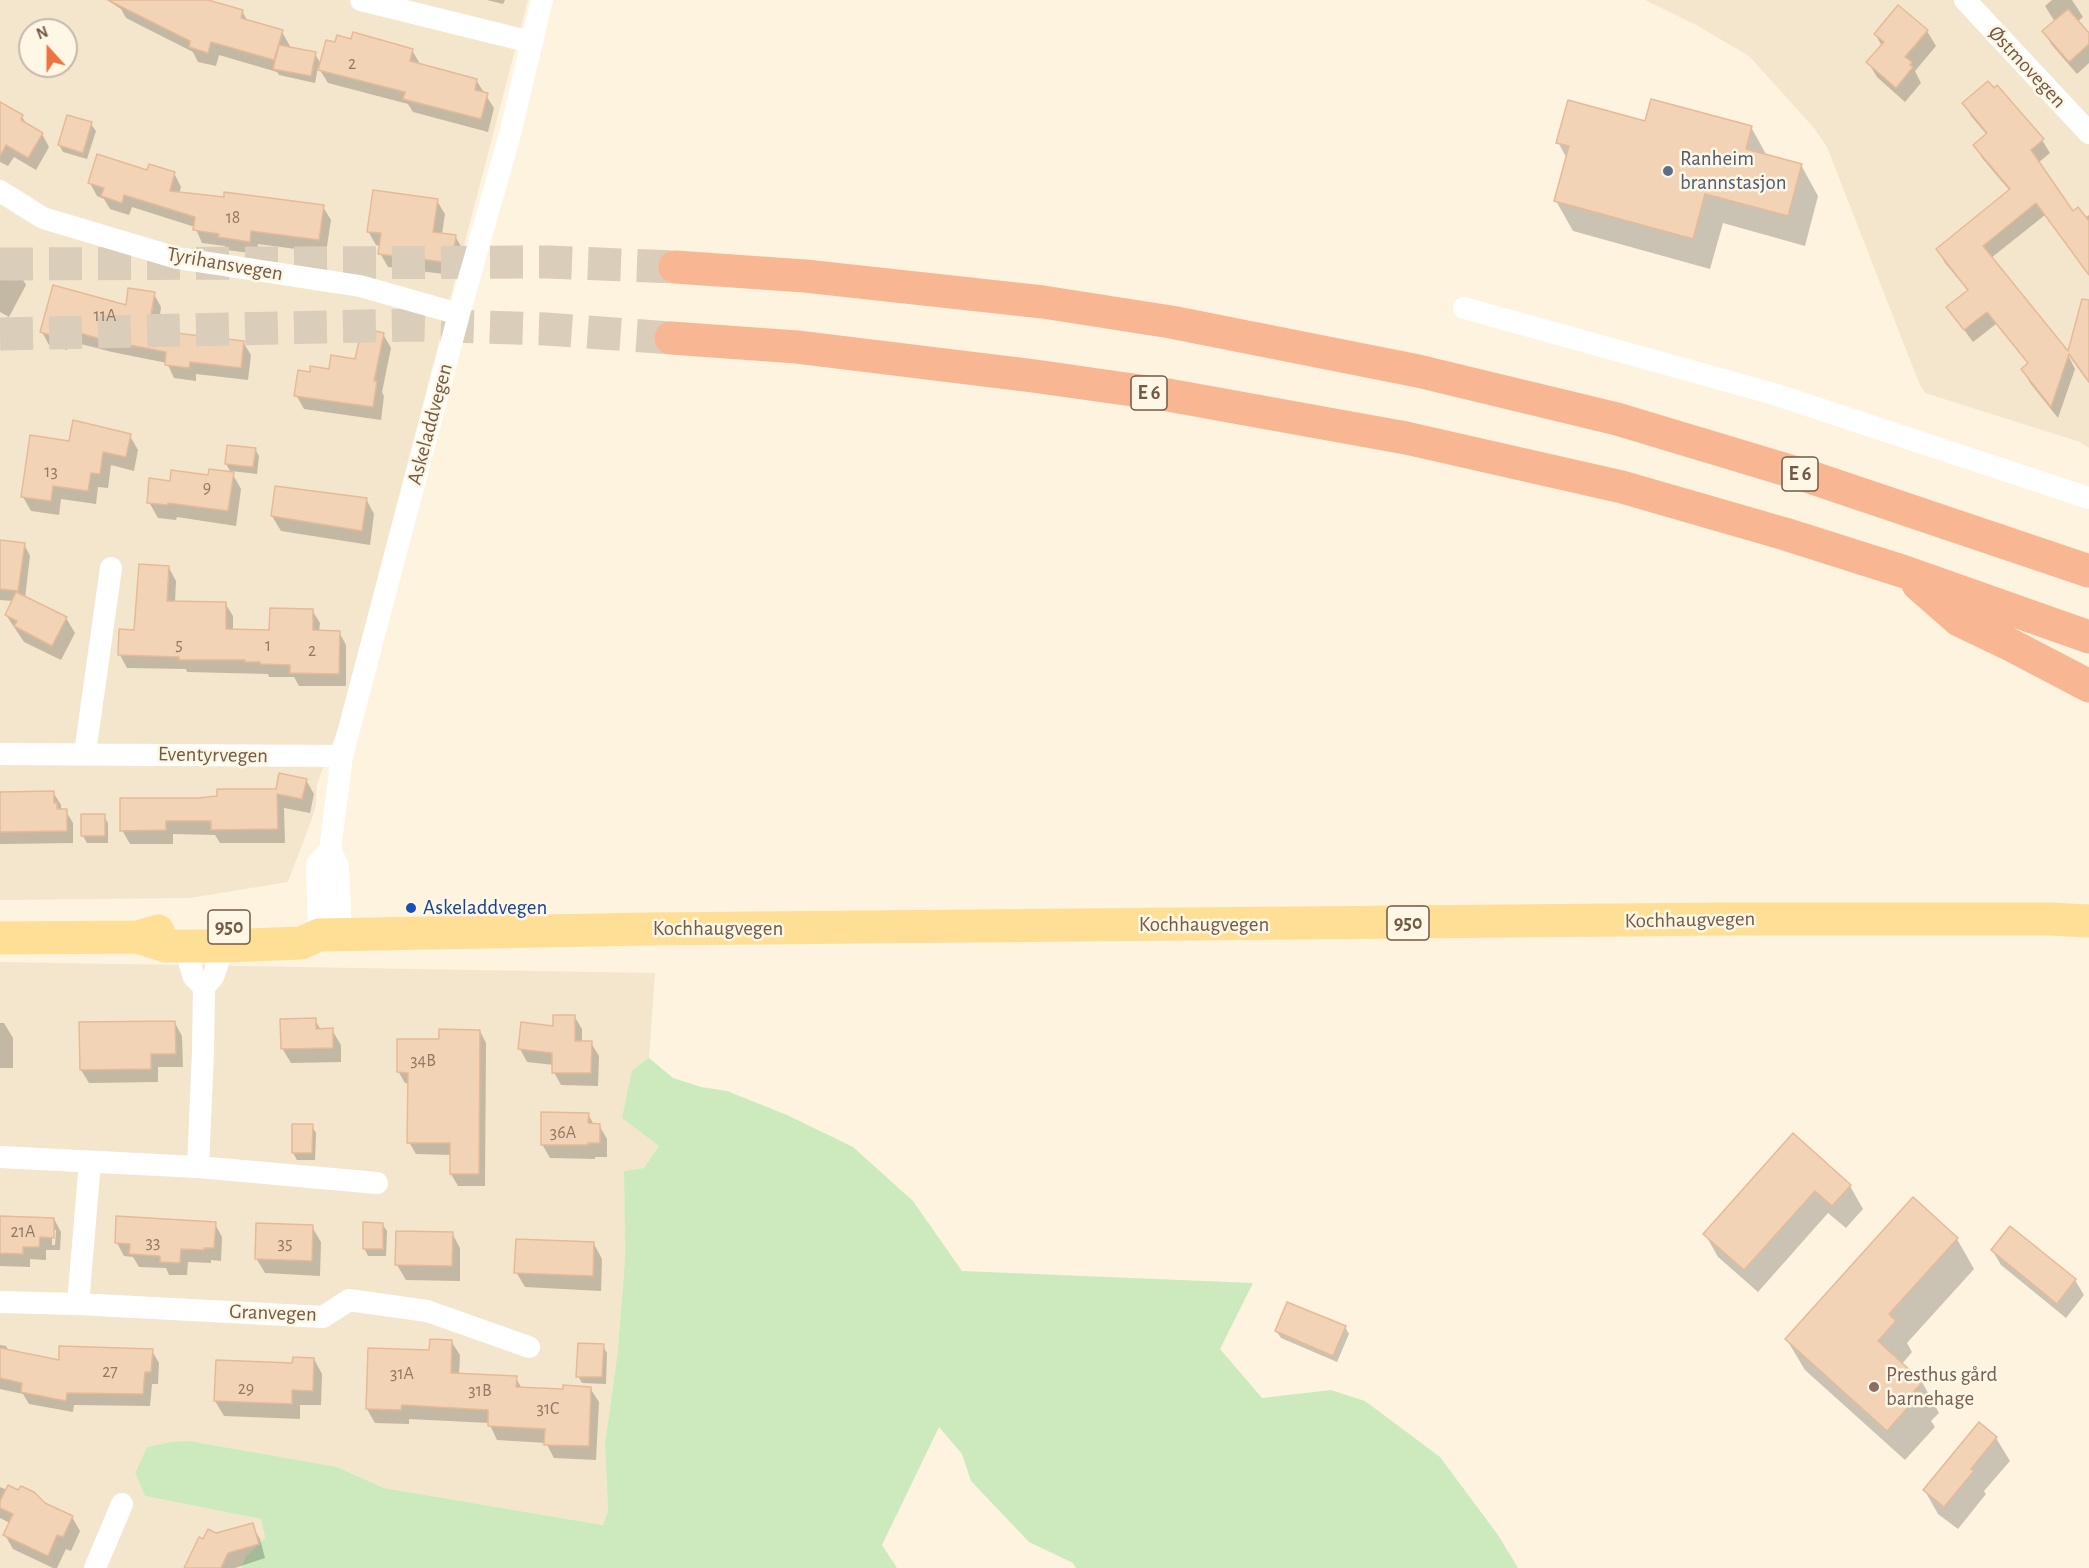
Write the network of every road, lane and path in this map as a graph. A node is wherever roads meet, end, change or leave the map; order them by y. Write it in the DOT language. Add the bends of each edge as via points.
graph roads {
  1 [pos="361,0"];
  2 [pos="542,0"];
  3 [pos="1965,0"];
  4 [pos="531,42"];
  5 [pos="2089,134"];
  6 [pos="0,191"];
  7 [pos="675,267"];
  8 [pos="1464,308"];
  9 [pos="459,314"];
  10 [pos="670,338"];
  11 [pos="2089,498"];
  12 [pos="2089,545"];
  13 [pos="2035,551"];
  14 [pos="111,568"];
  15 [pos="2089,571"];
  16 [pos="1905,572"];
  17 [pos="2089,637"];
  18 [pos="2089,686"];
  19 [pos="85,753"];
  20 [pos="0,754"];
  21 [pos="342,756"];
  22 [pos="2089,921"];
  23 [pos="330,935"];
  24 [pos="137,937"];
  25 [pos="0,938"];
  26 [pos="184,946"];
  27 [pos="224,946"];
  28 [pos="204,987"];
  29 [pos="0,1157"];
  30 [pos="90,1162"];
  31 [pos="198,1167"];
  32 [pos="377,1183"];
  33 [pos="0,1302"];
  34 [pos="78,1304"];
  35 [pos="529,1347"];
  36 [pos="122,1504"];
  37 [pos="95,1568"];
  1 -- 4 [label="street"];
  2 -- 4 [label="street, Askeladdvegen"];
  3 -- 5 [label="street, Østmovegen"];
  4 -- 9 [label="street, Askeladdvegen" via="509,138"];
  6 -- 9 [label="street, Tyrihansvegen" via="42,218 177,258 360,286"];
  7 -- 13 [label="highway, E 6" via="805,276 1043,302 1171,322 1407,368 1617,418"];
  8 -- 11 [label="street" via="1774,394"];
  9 -- 21 [label="street, Askeladdvegen"];
  10 -- 16 [label="highway, E 6" via="797,347 1023,374 1168,395 1395,436 1622,487"];
  12 -- 13 [label="highway, E 6"];
  13 -- 15 [label="highway, E 6"];
  14 -- 19 [label="street"];
  16 -- 17 [label="highway, E 6"];
  16 -- 18 [label="highway, E 6" via="1959,620"];
  19 -- 20 [label="street, Eventyrvegen"];
  19 -- 21 [label="street, Eventyrvegen"];
  21 -- 23 [label="street, Askeladdvegen" via="330,850 317,864"];
  22 -- 23 [label="main road, Kochhaugvegen / 950" via="1723,919"];
  23 -- 24 [label="main road, Kochhaugvegen / 950" via="302,926 266,926 166,928"];
  23 -- 27 [label="main road, Kochhaugvegen / 950" via="301,943"];
  24 -- 25 [label="main road, Kochhaugvegen / 950"];
  24 -- 26 [label="main road, Kochhaugvegen / 950" via="166,946"];
  26 -- 27 [label="main road, Kochhaugvegen / 950"];
  26 -- 28 [label="street" via="194,976"];
  27 -- 28 [label="street" via="213,977"];
  28 -- 31 [label="street"];
  29 -- 30 [label="street"];
  30 -- 31 [label="street"];
  30 -- 34 [label="street"];
  31 -- 32 [label="street"];
  33 -- 34 [label="street, Granvegen"];
  34 -- 35 [label="street, Granvegen" via="323,1317 349,1300 427,1311"];
  36 -- 37 [label="street"];
}
